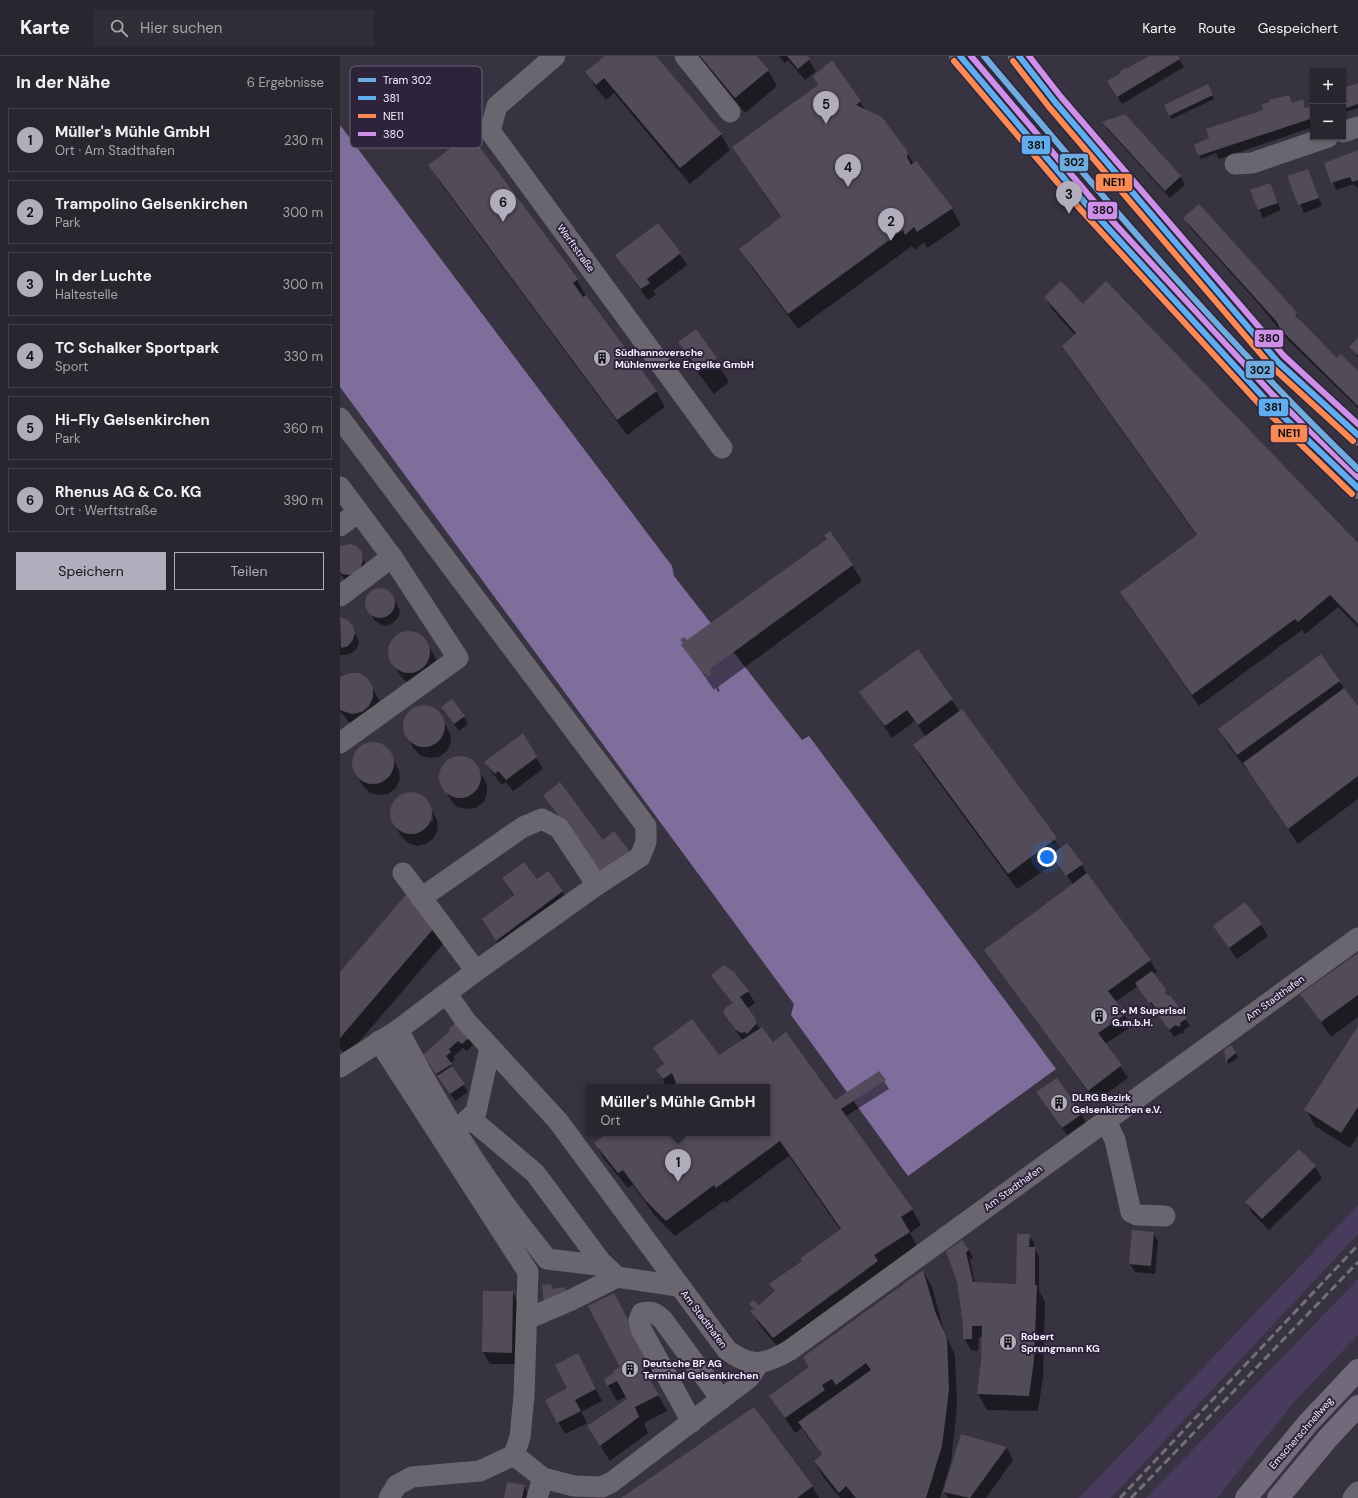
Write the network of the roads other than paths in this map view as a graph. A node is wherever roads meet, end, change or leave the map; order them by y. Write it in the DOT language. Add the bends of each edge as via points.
graph roads {
  1 [pos="555,56"];
  2 [pos="685,56"];
  3 [pos="960,56"];
  4 [pos="1019,56"];
  5 [pos="730,112"];
  6 [pos="1358,126"];
  7 [pos="1346,131"];
  8 [pos="1319,140"];
  9 [pos="1235,164"];
  10 [pos="340,418"];
  11 [pos="1358,436"];
  12 [pos="722,448"];
  13 [pos="340,487"];
  14 [pos="1358,488"];
  15 [pos="358,512"];
  16 [pos="340,526"];
  17 [pos="392,557"];
  18 [pos="340,596"];
  19 [pos="340,744"];
  20 [pos="403,873"];
  21 [pos="597,885"];
  22 [pos="421,898"];
  23 [pos="1358,938"];
  24 [pos="476,971"];
  25 [pos="447,994"];
  26 [pos="398,1030"];
  27 [pos="379,1041"];
  28 [pos="490,1048"];
  29 [pos="340,1067"];
  30 [pos="1106,1120"];
  31 [pos="463,1125"];
  32 [pos="1165,1216"];
  33 [pos="611,1272"];
  34 [pos="678,1286"];
  35 [pos="527,1319"];
  36 [pos="759,1363"];
  37 [pos="1358,1370"];
  38 [pos="721,1398"];
  39 [pos="1358,1406"];
  40 [pos="692,1422"];
  41 [pos="514,1455"];
  42 [pos="540,1488"];
  43 [pos="1358,1492"];
  44 [pos="390,1498"];
  45 [pos="1246,1498"];
  46 [pos="1278,1498"];
  47 [pos="1353,1498"];
  1 -- 12 [label="street, Werftstraße" via="497,106 490,131"];
  2 -- 5 [label="street"];
  3 -- 14 [label="main road" via="1086,204 1266,400"];
  4 -- 11 [label="main road" via="1055,102 1278,362"];
  6 -- 7 [label="street"];
  8 -- 9 [label="street" via="1252,163"];
  10 -- 21 [label="street" via="646,826 646,842 640,857"];
  13 -- 15 [label="street"];
  15 -- 16 [label="street"];
  15 -- 17 [label="street"];
  17 -- 18 [label="street"];
  17 -- 19 [label="street" via="458,658"];
  20 -- 22 [label="street"];
  21 -- 22 [label="street" via="559,828 542,819 523,826"];
  21 -- 24 [label="street"];
  22 -- 24 [label="street"];
  23 -- 30 [label="street, Am Stadthafen"];
  24 -- 25 [label="street"];
  25 -- 26 [label="street"];
  25 -- 28 [label="street, Am Stadthafen" via="465,1020"];
  26 -- 27 [label="street"];
  26 -- 31 [label="street" via="426,1082"];
  27 -- 29 [label="street"];
  27 -- 35 [label="street" via="528,1272"];
  28 -- 31 [label="street" via="476,1112"];
  28 -- 34 [label="street, Am Stadthafen" via="558,1121"];
  30 -- 32 [label="street" via="1115,1140 1131,1212 1137,1215"];
  30 -- 36 [label="street, Am Stadthafen" via="790,1350 772,1361"];
  31 -- 33 [label="street" via="535,1173"];
  31 -- 33 [label="street" via="498,1196 547,1259"];
  33 -- 34 [label="street"];
  33 -- 35 [label="street" via="569,1301"];
  34 -- 36 [label="street, Am Stadthafen" via="727,1350 739,1359"];
  35 -- 41 [label="street" via="520,1437"];
  36 -- 38 [label="street" via="749,1378"];
  37 -- 45 [label="highway, Emscherschnellweg" via="1308,1423"];
  38 -- 40 [label="street"];
  38 -- 40 [label="street" via="658,1314 642,1313 639,1320 640,1329"];
  39 -- 46 [label="highway"];
  40 -- 42 [label="street" via="602,1487"];
  41 -- 42 [label="street"];
  41 -- 44 [label="street" via="480,1471 412,1477 397,1486"];
  43 -- 47 [label="street"];
}
